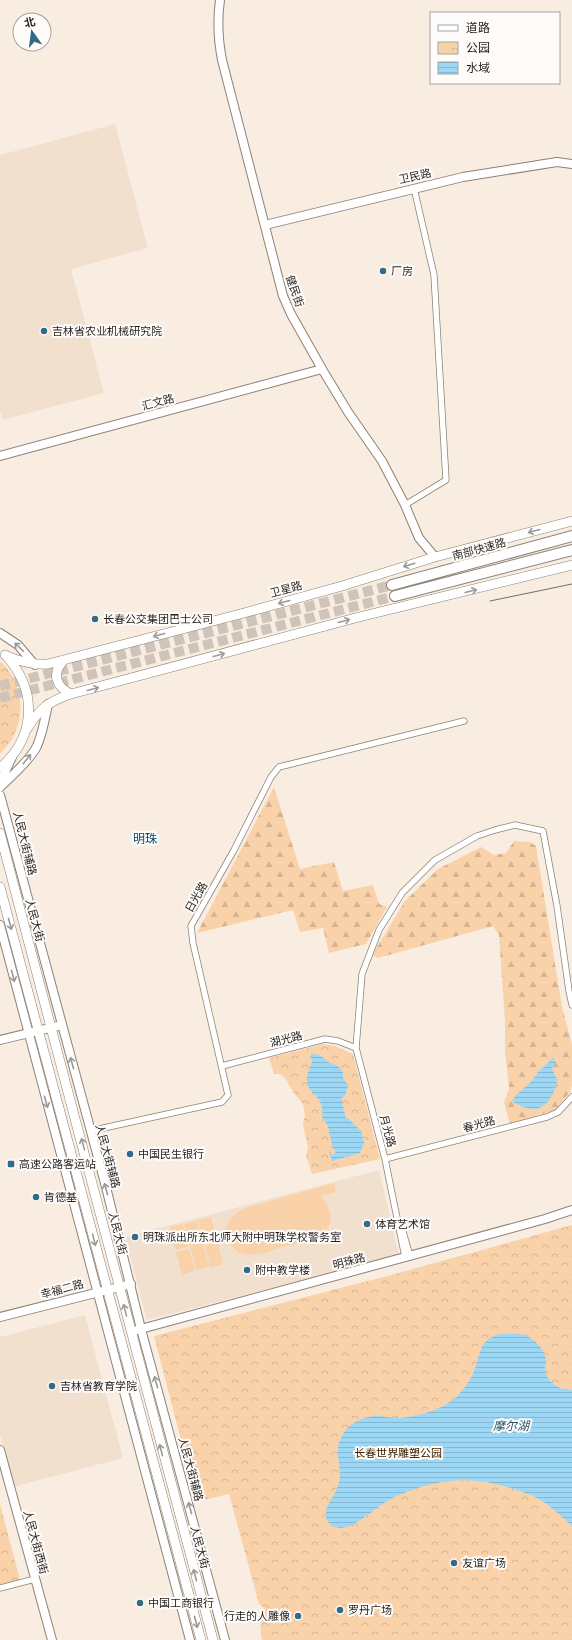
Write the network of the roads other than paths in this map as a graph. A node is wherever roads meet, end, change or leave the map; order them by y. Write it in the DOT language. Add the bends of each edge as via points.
graph roads {
  1 [pos="220,0"];
  2 [pos="572,164"];
  3 [pos="414,188"];
  4 [pos="265,225"];
  5 [pos="322,369"];
  6 [pos="0,456"];
  7 [pos="405,505"];
  8 [pos="572,521"];
  9 [pos="572,536"];
  10 [pos="572,550"];
  11 [pos="435,557"];
  12 [pos="572,565"];
  13 [pos="392,585"];
  14 [pos="394,596"];
  15 [pos="0,633"];
  16 [pos="3,654"];
  17 [pos="64,660"];
  18 [pos="35,665"];
  19 [pos="71,694"];
  20 [pos="48,704"];
  21 [pos="464,721"];
  22 [pos="27,729"];
  23 [pos="13,756"];
  24 [pos="0,769"];
  25 [pos="0,787"];
  26 [pos="0,795"];
  27 [pos="0,833"];
  28 [pos="0,887"];
  29 [pos="0,925"];
  30 [pos="572,1005"];
  31 [pos="62,1025"];
  32 [pos="52,1028"];
  33 [pos="38,1031"];
  34 [pos="28,1033"];
  35 [pos="0,1040"];
  36 [pos="356,1048"];
  37 [pos="222,1066"];
  38 [pos="572,1097"];
  39 [pos="90,1131"];
  40 [pos="385,1159"];
  41 [pos="572,1210"];
  42 [pos="408,1256"];
  43 [pos="131,1284"];
  44 [pos="120,1286"];
  45 [pos="106,1289"];
  46 [pos="97,1292"];
  47 [pos="0,1317"];
  48 [pos="141,1328"];
  49 [pos="131,1332"];
  50 [pos="0,1450"];
  51 [pos="35,1579"];
  52 [pos="0,1588"];
  53 [pos="52,1640"];
  54 [pos="190,1640"];
  55 [pos="201,1640"];
  56 [pos="213,1640"];
  57 [pos="225,1640"];
  1 -- 4 [label="street, 健民街" via="218,38 222,60"];
  2 -- 3 [label="street, 卫民路" via="557,162 519,167"];
  3 -- 4 [label="street, 卫民路"];
  3 -- 7 [label="street" via="434,275 446,480"];
  4 -- 5 [label="street, 健民街" via="283,296"];
  5 -- 6 [label="street, 汇文路"];
  5 -- 7 [label="street, 健民街" via="382,461"];
  7 -- 11 [label="street, 健民街" via="420,538"];
  8 -- 11 [label="main road, 卫星路, one-way"];
  9 -- 13 [label="highway, 南部快速路"];
  10 -- 14 [label="highway"];
  11 -- 17 [label="main road, 卫星路, one-way" via="342,586"];
  19 -- 12 [label="main road, one-way"];
  18 -- 15 [label="street, one-way" via="18,645"];
  16 -- 18 [label="main road, 卫星路" via="20,662"];
  16 -- 22 [label="main road" via="16,668 23,683 29,705"];
  17 -- 18 [label="main road, 卫星路"];
  17 -- 19 [label="main road" via="56,674 60,686"];
  19 -- 20 [label="main road"];
  20 -- 22 [label="main road"];
  25 -- 20 [label="street, one-way" via="20,768 36,747"];
  21 -- 37 [label="street, 日光路" via="279,766 271,777 191,926"];
  22 -- 23 [label="main road"];
  23 -- 24 [label="main road"];
  23 -- 25 [label="street"];
  26 -- 31 [label="street, 人民大街辅路"];
  27 -- 32 [label="main road, 人民大街"];
  28 -- 33 [label="main road, 人民大街, one-way"];
  29 -- 34 [label="street, one-way"];
  30 -- 36 [label="street, 月光路" via="544,831 515,825 477,836 435,860 402,893 379,930 362,974"];
  31 -- 32 [label="street"];
  39 -- 31 [label="street, 人民大街辅路, one-way"];
  32 -- 33 [label="street"];
  44 -- 32 [label="main road, 人民大街, one-way"];
  33 -- 34 [label="street"];
  33 -- 45 [label="main road, 人民大街, one-way"];
  34 -- 35 [label="street"];
  34 -- 46 [label="street, one-way"];
  36 -- 37 [label="street, 湖光路" via="325,1039"];
  36 -- 40 [label="street, 月光路"];
  37 -- 39 [label="street, 日光路" via="228,1095 222,1102"];
  38 -- 40 [label="street, 春光路" via="558,1112 547,1117"];
  43 -- 39 [label="street, 人民大街辅路, one-way"];
  40 -- 42 [label="street, 月光路" via="399,1233"];
  41 -- 42 [label="street, 明珠路"];
  42 -- 48 [label="street, 明珠路"];
  43 -- 44 [label="street, 幸福二路"];
  43 -- 48 [label="street, 人民大街辅路"];
  44 -- 45 [label="street, 幸福二路"];
  49 -- 44 [label="main road, 人民大街, one-way"];
  45 -- 46 [label="street, 幸福二路"];
  45 -- 55 [label="main road, 人民大街, one-way"];
  46 -- 47 [label="street, 幸福二路"];
  46 -- 54 [label="street"];
  48 -- 49 [label="street, 明珠路"];
  57 -- 48 [label="street, 人民大街辅路, one-way"];
  56 -- 49 [label="main road, 人民大街, one-way"];
  50 -- 51 [label="street, 人民大街西街"];
  51 -- 52 [label="street"];
  51 -- 53 [label="street, 人民大街西街"];
}
